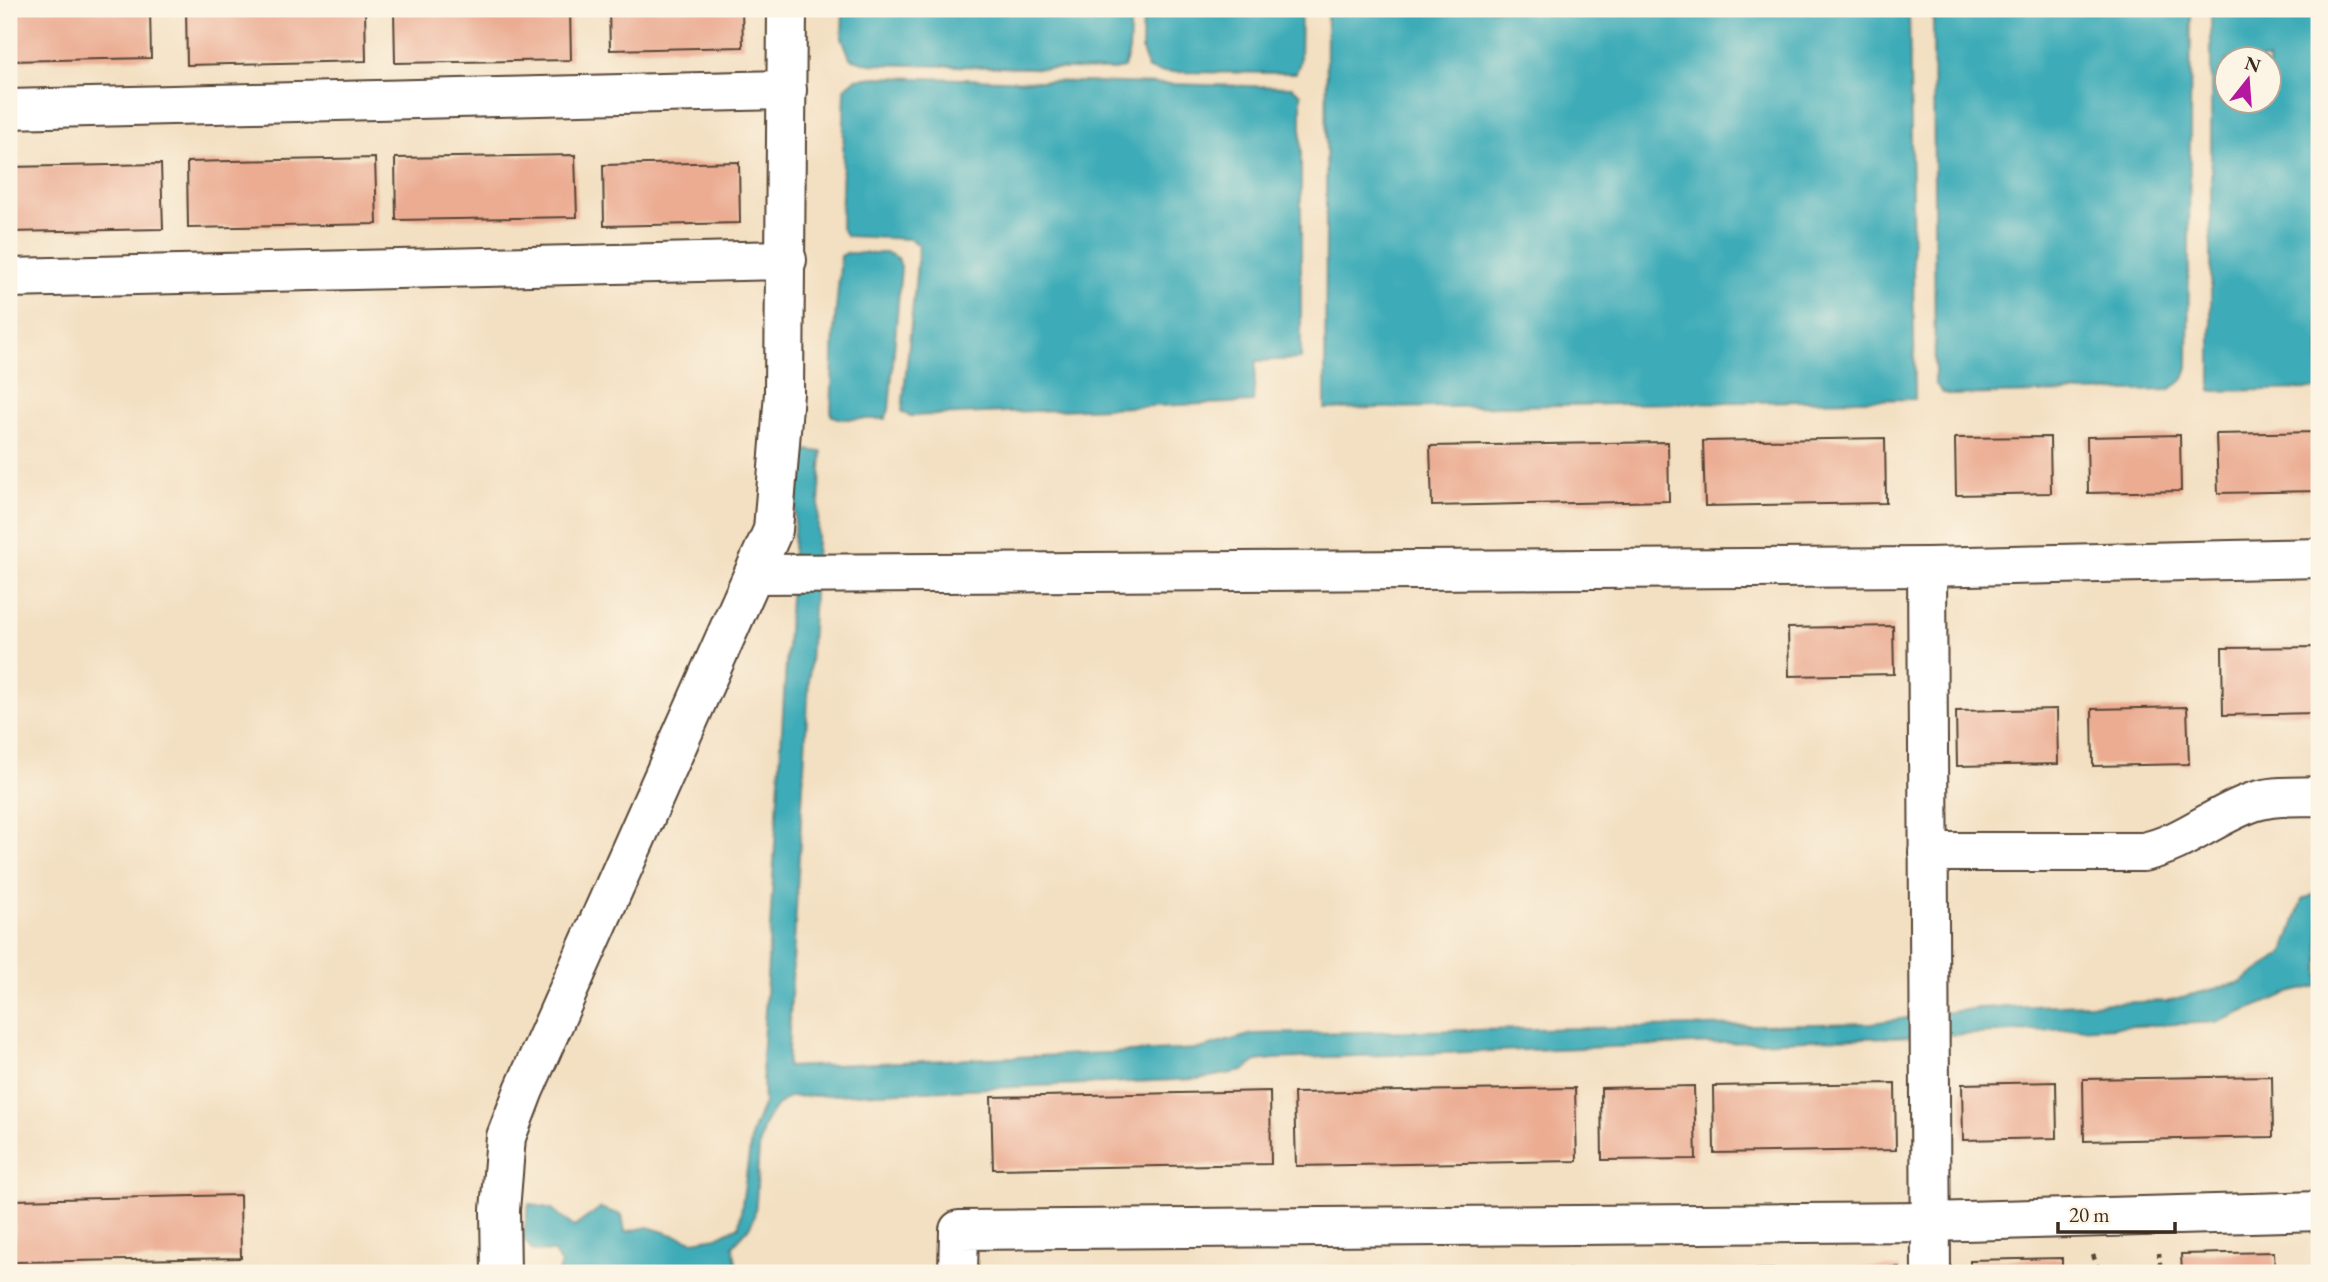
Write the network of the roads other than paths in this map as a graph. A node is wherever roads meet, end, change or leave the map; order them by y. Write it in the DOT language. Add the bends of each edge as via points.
graph roads {
  1 [pos="787,9"];
  2 [pos="787,90"];
  3 [pos="9,109"];
  4 [pos="787,260"];
  5 [pos="9,278"];
  6 [pos="2319,558"];
  7 [pos="1927,566"];
  8 [pos="754,574"];
  9 [pos="2319,796"];
  10 [pos="1928,852"];
  11 [pos="2319,1211"];
  12 [pos="1930,1222"];
  13 [pos="501,1273"];
  14 [pos="958,1273"];
  15 [pos="1931,1273"];
  1 -- 2 [label="street"];
  2 -- 3 [label="street"];
  2 -- 4 [label="street"];
  4 -- 5 [label="street"];
  4 -- 8 [label="street" via="784,393 773,530"];
  6 -- 7 [label="street"];
  7 -- 8 [label="street"];
  7 -- 10 [label="street"];
  8 -- 13 [label="street" via="506,1137"];
  9 -- 10 [label="street" via="2272,797 2250,803 2164,848 2143,852"];
  10 -- 12 [label="street"];
  11 -- 12 [label="street"];
  12 -- 14 [label="street" via="959,1230"];
  12 -- 15 [label="street"];
}
